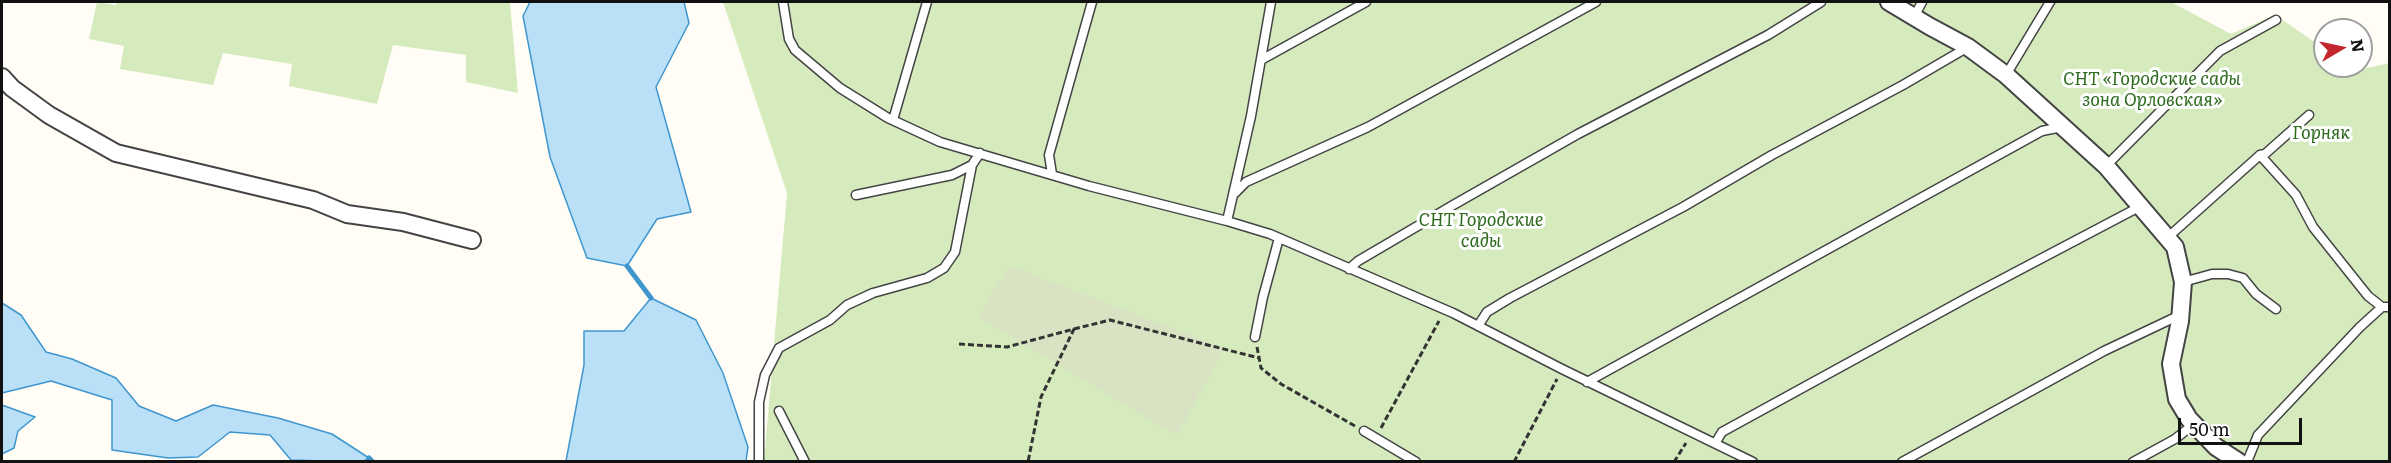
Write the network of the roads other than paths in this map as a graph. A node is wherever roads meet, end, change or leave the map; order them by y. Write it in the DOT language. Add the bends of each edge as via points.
graph roads {
  1 [pos="783,2"];
  2 [pos="927,2"];
  3 [pos="1092,2"];
  4 [pos="1271,2"];
  5 [pos="1366,2"];
  6 [pos="1596,2"];
  7 [pos="1821,2"];
  8 [pos="1889,2"];
  9 [pos="1922,2"];
  10 [pos="2050,2"];
  11 [pos="1914,17"];
  12 [pos="2276,20"];
  13 [pos="1968,46"];
  14 [pos="1261,60"];
  15 [pos="2006,75"];
  16 [pos="2,77"];
  17 [pos="2309,115"];
  18 [pos="893,120"];
  19 [pos="2062,127"];
  20 [pos="980,153"];
  21 [pos="2260,155"];
  22 [pos="972,165"];
  23 [pos="2106,166"];
  24 [pos="1052,174"];
  25 [pos="1233,194"];
  26 [pos="856,195"];
  27 [pos="2141,206"];
  28 [pos="1227,221"];
  29 [pos="1280,238"];
  30 [pos="2167,238"];
  31 [pos="472,240"];
  32 [pos="1349,269"];
  33 [pos="2183,282"];
  34 [pos="2386,307"];
  35 [pos="2276,309"];
  36 [pos="2180,315"];
  37 [pos="1478,326"];
  38 [pos="1255,337"];
  39 [pos="1587,381"];
  40 [pos="779,411"];
  41 [pos="2194,424"];
  42 [pos="1364,431"];
  43 [pos="1716,442"];
  44 [pos="759,462"];
  45 [pos="804,462"];
  46 [pos="1416,462"];
  47 [pos="1753,462"];
  48 [pos="1902,462"];
  49 [pos="2133,462"];
  50 [pos="2239,462"];
  51 [pos="2247,462"];
  1 -- 18 [label="lane" via="789,39 795,50 840,88"];
  2 -- 18 [label="lane"];
  3 -- 24 [label="lane" via="1049,154"];
  4 -- 14 [label="lane"];
  5 -- 14 [label="lane"];
  6 -- 25 [label="lane" via="1368,127 1246,182"];
  7 -- 32 [label="lane" via="1768,35 1578,134"];
  8 -- 11 [label="street"];
  9 -- 11 [label="lane"];
  10 -- 15 [label="lane"];
  11 -- 13 [label="street"];
  12 -- 23 [label="lane" via="2220,51"];
  13 -- 15 [label="street"];
  13 -- 37 [label="lane" via="1683,207 1510,298 1487,312"];
  14 -- 25 [label="lane"];
  15 -- 19 [label="street"];
  16 -- 31 [label="street" via="49,115 116,153 313,200 347,214 403,222"];
  17 -- 21 [label="lane"];
  18 -- 20 [label="lane" via="940,142"];
  19 -- 23 [label="street"];
  19 -- 39 [label="lane" via="2042,131"];
  20 -- 22 [label="lane"];
  20 -- 24 [label="lane"];
  21 -- 30 [label="lane"];
  21 -- 34 [label="lane" via="2296,195 2313,227 2368,297"];
  22 -- 26 [label="lane" via="952,175"];
  22 -- 44 [label="lane" via="955,252 944,268 927,278 873,293 847,305 830,320 779,348 765,375 759,402"];
  23 -- 27 [label="street"];
  24 -- 28 [label="lane"];
  25 -- 28 [label="lane"];
  27 -- 30 [label="street"];
  27 -- 43 [label="lane" via="1722,432"];
  28 -- 29 [label="lane"];
  29 -- 32 [label="lane"];
  29 -- 38 [label="lane"];
  30 -- 33 [label="street" via="2175,247"];
  32 -- 37 [label="lane"];
  33 -- 35 [label="lane" via="2211,274 2243,278"];
  33 -- 36 [label="street"];
  34 -- 51 [label="lane" via="2360,327 2258,435"];
  36 -- 41 [label="street" via="2171,364 2177,399"];
  36 -- 48 [label="lane" via="2104,351"];
  37 -- 39 [label="lane"];
  39 -- 43 [label="lane"];
  40 -- 45 [label="lane"];
  41 -- 49 [label="lane" via="2175,440"];
  41 -- 50 [label="street" via="2216,447"];
  42 -- 46 [label="lane"];
  43 -- 47 [label="lane"];
}
